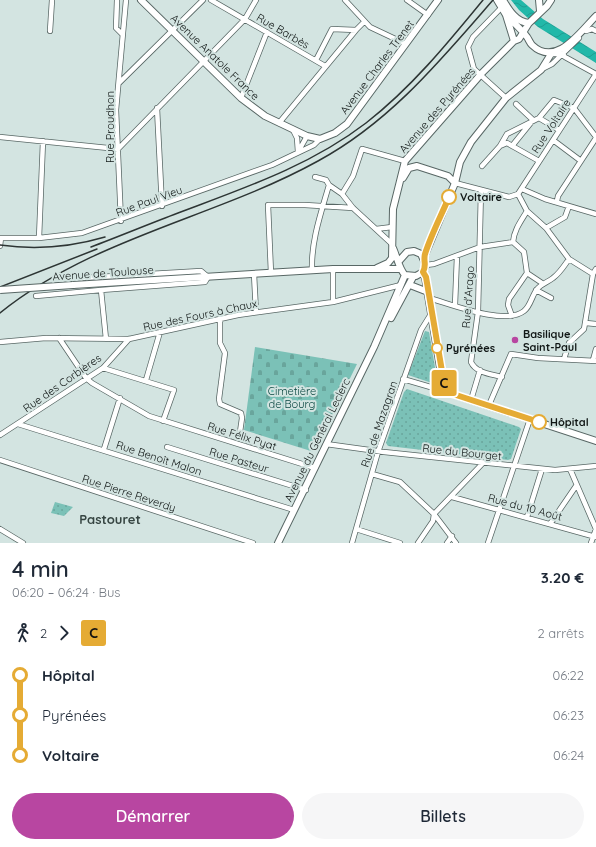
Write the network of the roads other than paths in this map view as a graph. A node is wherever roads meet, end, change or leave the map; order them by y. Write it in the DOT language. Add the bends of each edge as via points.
graph roads {
  1 [pos="52,0"];
  2 [pos="117,0"];
  3 [pos="126,0"];
  4 [pos="141,0"];
  5 [pos="203,0"];
  6 [pos="211,0"];
  7 [pos="256,0"];
  8 [pos="345,0"];
  9 [pos="407,0"];
  10 [pos="438,0"];
  11 [pos="497,0"];
  12 [pos="539,0"];
  13 [pos="551,0"];
  14 [pos="502,3"];
  15 [pos="540,11"];
  16 [pos="428,15"];
  17 [pos="506,15"];
  18 [pos="596,16"];
  19 [pos="245,19"];
  20 [pos="364,22"];
  21 [pos="529,23"];
  22 [pos="173,30"];
  23 [pos="356,30"];
  24 [pos="50,31"];
  25 [pos="586,31"];
  26 [pos="596,31"];
  27 [pos="267,32"];
  28 [pos="122,34"];
  29 [pos="524,34"];
  30 [pos="576,38"];
  31 [pos="528,39"];
  32 [pos="514,41"];
  33 [pos="406,44"];
  34 [pos="567,47"];
  35 [pos="551,54"];
  36 [pos="563,54"];
  37 [pos="204,60"];
  38 [pos="316,60"];
  39 [pos="325,66"];
  40 [pos="541,70"];
  41 [pos="596,74"];
  42 [pos="481,75"];
  43 [pos="119,83"];
  44 [pos="241,98"];
  45 [pos="506,98"];
  46 [pos="516,104"];
  47 [pos="157,108"];
  48 [pos="574,108"];
  49 [pos="539,118"];
  50 [pos="533,120"];
  51 [pos="279,123"];
  52 [pos="293,130"];
  53 [pos="559,130"];
  54 [pos="0,137"];
  55 [pos="309,137"];
  56 [pos="322,138"];
  57 [pos="596,138"];
  58 [pos="553,140"];
  59 [pos="43,141"];
  60 [pos="310,146"];
  61 [pos="500,146"];
  62 [pos="512,146"];
  63 [pos="118,149"];
  64 [pos="298,152"];
  65 [pos="581,160"];
  66 [pos="405,161"];
  67 [pos="539,161"];
  68 [pos="482,166"];
  69 [pos="315,177"];
  70 [pos="401,182"];
  71 [pos="455,183"];
  72 [pos="329,185"];
  73 [pos="481,190"];
  74 [pos="522,190"];
  75 [pos="342,194"];
  76 [pos="518,194"];
  77 [pos="557,201"];
  78 [pos="162,206"];
  79 [pos="570,206"];
  80 [pos="322,207"];
  81 [pos="353,208"];
  82 [pos="526,209"];
  83 [pos="596,214"];
  84 [pos="121,221"];
  85 [pos="392,227"];
  86 [pos="546,228"];
  87 [pos="376,230"];
  88 [pos="1,238"];
  89 [pos="39,238"];
  90 [pos="513,242"];
  91 [pos="0,246"];
  92 [pos="393,246"];
  93 [pos="480,247"];
  94 [pos="457,256"];
  95 [pos="424,257"];
  96 [pos="569,259"];
  97 [pos="399,261"];
  98 [pos="426,265"];
  99 [pos="377,268"];
  100 [pos="333,269"];
  101 [pos="400,269"];
  102 [pos="596,269"];
  103 [pos="312,270"];
  104 [pos="423,272"];
  105 [pos="527,272"];
  106 [pos="271,273"];
  107 [pos="254,274"];
  108 [pos="593,274"];
  109 [pos="405,275"];
  110 [pos="208,277"];
  111 [pos="413,277"];
  112 [pos="81,278"];
  113 [pos="542,283"];
  114 [pos="401,285"];
  115 [pos="410,285"];
  116 [pos="0,290"];
  117 [pos="101,290"];
  118 [pos="536,290"];
  119 [pos="428,295"];
  120 [pos="36,296"];
  121 [pos="551,298"];
  122 [pos="333,302"];
  123 [pos="455,305"];
  124 [pos="256,312"];
  125 [pos="478,312"];
  126 [pos="431,314"];
  127 [pos="512,316"];
  128 [pos="220,319"];
  129 [pos="586,323"];
  130 [pos="596,324"];
  131 [pos="160,332"];
  132 [pos="59,338"];
  133 [pos="106,339"];
  134 [pos="129,339"];
  135 [pos="0,342"];
  136 [pos="374,347"];
  137 [pos="596,349"];
  138 [pos="564,359"];
  139 [pos="594,361"];
  140 [pos="103,368"];
  141 [pos="480,370"];
  142 [pos="502,377"];
  143 [pos="86,378"];
  144 [pos="403,379"];
  145 [pos="146,380"];
  146 [pos="453,394"];
  147 [pos="120,398"];
  148 [pos="471,400"];
  149 [pos="489,405"];
  150 [pos="530,419"];
  151 [pos="163,421"];
  152 [pos="18,424"];
  153 [pos="240,432"];
  154 [pos="0,435"];
  155 [pos="596,441"];
  156 [pos="326,444"];
  157 [pos="167,447"];
  158 [pos="104,449"];
  159 [pos="378,452"];
  160 [pos="0,460"];
  161 [pos="483,463"];
  162 [pos="514,466"];
  163 [pos="596,466"];
  164 [pos="316,468"];
  165 [pos="542,469"];
  166 [pos="570,469"];
  167 [pos="372,474"];
  168 [pos="576,486"];
  169 [pos="306,490"];
  170 [pos="452,497"];
  171 [pos="499,509"];
  172 [pos="294,510"];
  173 [pos="434,514"];
  174 [pos="526,517"];
  175 [pos="550,524"];
  176 [pos="356,528"];
  177 [pos="0,529"];
  178 [pos="596,529"];
  179 [pos="452,536"];
  180 [pos="595,537"];
  181 [pos="22,543"];
  182 [pos="253,543"];
  183 [pos="278,543"];
  184 [pos="352,543"];
  185 [pos="400,543"];
  186 [pos="418,543"];
  187 [pos="447,543"];
  188 [pos="456,543"];
  189 [pos="488,543"];
  190 [pos="591,543"];
  1 -- 24 [label="street"];
  2 -- 28 [label="street, Rue Proudhon" via="116,28"];
  3 -- 28 [label="street, Rue Proudhon"];
  4 -- 22 [label="main road, Avenue Anatole France"];
  5 -- 22 [label="street"];
  6 -- 19 [label="street, Rue Barbès"];
  7 -- 19 [label="street"];
  8 -- 20 [label="street"];
  9 -- 16 [label="street"];
  10 -- 16 [label="main road, Avenue Charles Trenet"];
  11 -- 14 [label="main road"];
  12 -- 15 [label="main road"];
  13 -- 15 [label="main road"];
  14 -- 17 [label="main road"];
  14 -- 21 [label="main road" via="521,21"];
  14 -- 42 [label="street" via="468,47 471,63"];
  15 -- 21 [label="main road"];
  16 -- 33 [label="main road, Avenue Charles Trenet"];
  17 -- 29 [label="main road"];
  17 -- 32 [label="main road"];
  18 -- 25 [label="street"];
  18 -- 30 [label="main road"];
  19 -- 27 [label="street, Rue Barbès"];
  19 -- 37 [label="street"];
  20 -- 23 [label="street"];
  20 -- 33 [label="street"];
  21 -- 29 [label="main road"];
  21 -- 31 [label="main road"];
  22 -- 37 [label="main road, Avenue Anatole France"];
  22 -- 43 [label="street"];
  23 -- 38 [label="street" via="332,29"];
  23 -- 39 [label="street"];
  25 -- 26 [label="street"];
  25 -- 30 [label="street"];
  27 -- 38 [label="street, Rue Barbès"];
  27 -- 44 [label="street"];
  28 -- 43 [label="street, Rue Proudhon"];
  29 -- 31 [label="main road"];
  29 -- 32 [label="main road, Avenue des Pyrénées"];
  30 -- 34 [label="main road"];
  31 -- 35 [label="main road" via="544,53"];
  32 -- 42 [label="main road, Avenue des Pyrénées"];
  33 -- 56 [label="main road, Avenue Charles Trenet" via="347,124"];
  34 -- 35 [label="main road"];
  34 -- 36 [label="street"];
  35 -- 36 [label="street"];
  35 -- 40 [label="main road"];
  36 -- 40 [label="street"];
  36 -- 41 [label="street"];
  37 -- 44 [label="main road, Avenue Anatole France"];
  37 -- 47 [label="street"];
  38 -- 39 [label="street, Rue Barbès"];
  39 -- 51 [label="street"];
  40 -- 45 [label="main road"];
  41 -- 48 [label="street, Rue Voltaire"];
  42 -- 45 [label="street"];
  42 -- 66 [label="main road, Avenue des Pyrénées"];
  43 -- 63 [label="street, Rue Proudhon" via="116,110"];
  44 -- 51 [label="main road, Avenue Anatole France"];
  45 -- 71 [label="main road" via="471,142 460,162"];
  46 -- 50 [label="street"];
  47 -- 63 [label="street"];
  47 -- 78 [label="street"];
  48 -- 49 [label="street" via="554,100"];
  48 -- 53 [label="street, Rue Voltaire"];
  48 -- 57 [label="street"];
  49 -- 50 [label="street"];
  49 -- 53 [label="street"];
  50 -- 61 [label="street" via="507,134"];
  50 -- 62 [label="street"];
  51 -- 52 [label="main road, Avenue Anatole France"];
  52 -- 55 [label="main road, Avenue Anatole France"];
  52 -- 64 [label="street" via="297,138"];
  53 -- 58 [label="street, Rue Voltaire"];
  54 -- 59 [label="street"];
  55 -- 56 [label="main road, Avenue Anatole France"];
  55 -- 60 [label="street"];
  55 -- 64 [label="street"];
  56 -- 60 [label="street, Rue Paul Vieu"];
  57 -- 65 [label="street"];
  58 -- 65 [label="street"];
  58 -- 67 [label="street, Rue Voltaire"];
  59 -- 63 [label="street"];
  59 -- 89 [label="street"];
  60 -- 64 [label="street, Rue Paul Vieu"];
  61 -- 62 [label="street" via="507,143"];
  61 -- 68 [label="street"];
  62 -- 67 [label="street"];
  63 -- 84 [label="street, Rue Proudhon"];
  64 -- 78 [label="street, Rue Paul Vieu" via="272,165"];
  65 -- 77 [label="street"];
  66 -- 70 [label="main road, Avenue des Pyrénées"];
  66 -- 75 [label="street" via="362,150 353,176"];
  67 -- 74 [label="street, Rue Voltaire"];
  69 -- 72 [label="street" via="326,180"];
  70 -- 71 [label="main road" via="409,168 417,166 448,176"];
  70 -- 85 [label="main road, Avenue des Pyrénées" via="393,209"];
  71 -- 73 [label="street"];
  71 -- 95 [label="main road"];
  72 -- 75 [label="street"];
  72 -- 80 [label="street"];
  73 -- 76 [label="street" via="509,197"];
  73 -- 93 [label="street, Rue d'Arago"];
  74 -- 76 [label="street, Rue Voltaire"];
  74 -- 77 [label="street"];
  75 -- 81 [label="street"];
  76 -- 82 [label="street"];
  77 -- 79 [label="street"];
  78 -- 84 [label="street, Rue Paul Vieu"];
  79 -- 83 [label="street"];
  79 -- 86 [label="street" via="565,217"];
  80 -- 81 [label="street"];
  80 -- 103 [label="street" via="319,213"];
  80 -- 106 [label="street" via="305,204 268,205"];
  81 -- 87 [label="street"];
  82 -- 86 [label="street"];
  82 -- 90 [label="street"];
  84 -- 89 [label="street, Rue Paul Vieu" via="82,233"];
  85 -- 87 [label="street"];
  85 -- 92 [label="main road, Avenue des Pyrénées"];
  86 -- 96 [label="street"];
  87 -- 92 [label="street"];
  88 -- 89 [label="street, Rue Paul Vieu"];
  88 -- 91 [label="street"];
  90 -- 93 [label="street"];
  90 -- 105 [label="street" via="524,252"];
  92 -- 97 [label="main road"];
  92 -- 99 [label="main road, Avenue des Pyrénées" via="391,260"];
  93 -- 94 [label="street"];
  93 -- 125 [label="street, Rue d'Arago"];
  94 -- 98 [label="street"];
  94 -- 123 [label="street"];
  95 -- 97 [label="main road" via="418,252 410,251 403,254"];
  95 -- 98 [label="main road"];
  96 -- 108 [label="street"];
  96 -- 113 [label="street" via="554,277"];
  97 -- 101 [label="main road"];
  98 -- 104 [label="main road"];
  99 -- 100 [label="main road, Avenue de Toulouse"];
  99 -- 101 [label="main road, Avenue de Toulouse"];
  100 -- 103 [label="main road, Avenue de Toulouse"];
  100 -- 122 [label="street"];
  101 -- 109 [label="main road"];
  102 -- 108 [label="street"];
  103 -- 106 [label="main road, Avenue de Toulouse"];
  104 -- 111 [label="main road"];
  104 -- 119 [label="main road"];
  105 -- 113 [label="street"];
  105 -- 127 [label="street" via="509,299 508,305"];
  106 -- 107 [label="main road, Avenue de Toulouse"];
  107 -- 110 [label="main road, Avenue de Toulouse"];
  107 -- 124 [label="street"];
  108 -- 129 [label="street"];
  109 -- 111 [label="main road"];
  109 -- 114 [label="main road, Avenue du Général Leclerc"];
  110 -- 112 [label="street, Avenue de Toulouse" via="201,271"];
  110 -- 116 [label="main road, Avenue de Toulouse, bridge"];
  110 -- 117 [label="street, Avenue de Toulouse" via="205,282"];
  111 -- 115 [label="main road, Avenue du Général Leclerc"];
  113 -- 118 [label="street"];
  114 -- 122 [label="street, Rue des Fours à Chaux"];
  114 -- 136 [label="main road, Avenue du Général Leclerc"];
  115 -- 119 [label="main road"];
  115 -- 136 [label="main road, Avenue du Général Leclerc"];
  117 -- 120 [label="street, Avenue de Toulouse"];
  117 -- 133 [label="street"];
  118 -- 121 [label="street"];
  118 -- 127 [label="street" via="524,311"];
  119 -- 123 [label="street"];
  119 -- 126 [label="main road"];
  122 -- 124 [label="street, Rue des Fours à Chaux"];
  123 -- 125 [label="street"];
  124 -- 128 [label="street, Rue des Fours à Chaux"];
  125 -- 127 [label="street"];
  125 -- 141 [label="street, Rue d'Arago" via="471,362 473,367"];
  126 -- 144 [label="street, Rue de Mazagran" via="424,323"];
  126 -- 146 [label="main road" via="442,378 447,389"];
  128 -- 131 [label="street, Rue des Fours à Chaux"];
  128 -- 153 [label="street" via="220,343 225,353 219,399 224,407 241,413"];
  129 -- 130 [label="street"];
  129 -- 138 [label="street" via="582,332 569,342"];
  131 -- 134 [label="street, Rue des Fours à Chaux"];
  131 -- 145 [label="street"];
  132 -- 133 [label="street, Rue des Fours à Chaux"];
  132 -- 135 [label="street, Rue des Fours à Chaux"];
  132 -- 143 [label="street"];
  133 -- 134 [label="street, Rue des Fours à Chaux"];
  134 -- 140 [label="street, Rue des Corbières"];
  136 -- 156 [label="main road, Avenue du Général Leclerc"];
  137 -- 139 [label="street"];
  138 -- 139 [label="street"];
  138 -- 142 [label="street" via="511,354"];
  140 -- 143 [label="street, Rue des Corbières"];
  140 -- 145 [label="street"];
  141 -- 142 [label="street"];
  141 -- 148 [label="street"];
  142 -- 149 [label="street"];
  143 -- 147 [label="street, Rue Félix Pyat"];
  143 -- 152 [label="street, Rue des Corbières"];
  144 -- 146 [label="street"];
  144 -- 159 [label="street, Rue de Mazagran"];
  145 -- 151 [label="street" via="174,390"];
  146 -- 148 [label="main road"];
  147 -- 151 [label="street, Rue Félix Pyat" via="149,416"];
  147 -- 158 [label="street"];
  148 -- 149 [label="main road"];
  149 -- 150 [label="main road"];
  150 -- 155 [label="main road"];
  150 -- 162 [label="street"];
  151 -- 164 [label="street, Rue Félix Pyat" via="237,441"];
  152 -- 154 [label="street, Rue des Corbières"];
  152 -- 158 [label="street, Rue Benoît Malon"];
  156 -- 159 [label="street, Rue du Bourget"];
  156 -- 164 [label="main road, Avenue du Général Leclerc"];
  157 -- 169 [label="street, Rue Pasteur"];
  158 -- 172 [label="street, Rue Benoît Malon"];
  159 -- 161 [label="street, Rue du Bourget"];
  159 -- 167 [label="street, Rue de Mazagran"];
  160 -- 182 [label="street, Rue Pierre Reverdy"];
  161 -- 162 [label="street, Rue du Bourget"];
  161 -- 170 [label="street"];
  162 -- 165 [label="street, Rue du Bourget"];
  162 -- 171 [label="street"];
  163 -- 166 [label="street, Rue du Bourget"];
  164 -- 169 [label="main road, Avenue du Général Leclerc"];
  165 -- 166 [label="street, Rue du Bourget"];
  165 -- 174 [label="street"];
  166 -- 168 [label="street"];
  167 -- 173 [label="street" via="400,482"];
  167 -- 176 [label="street, Rue de Mazagran"];
  168 -- 175 [label="street"];
  168 -- 178 [label="street"];
  169 -- 172 [label="main road, Avenue du Général Leclerc"];
  170 -- 171 [label="street, Rue du 10 Août"];
  170 -- 173 [label="street"];
  171 -- 174 [label="street, Rue du 10 Août"];
  171 -- 189 [label="street"];
  172 -- 183 [label="main road, Avenue du Général Leclerc"];
  173 -- 179 [label="street"];
  173 -- 186 [label="street"];
  174 -- 175 [label="street, Rue du 10 Août"];
  175 -- 180 [label="street, Rue du 10 Août"];
  176 -- 184 [label="street, Rue de Mazagran"];
  176 -- 185 [label="street"];
  177 -- 181 [label="street"];
  178 -- 180 [label="street"];
  179 -- 187 [label="street"];
  179 -- 188 [label="street"];
  180 -- 190 [label="street"];
}
